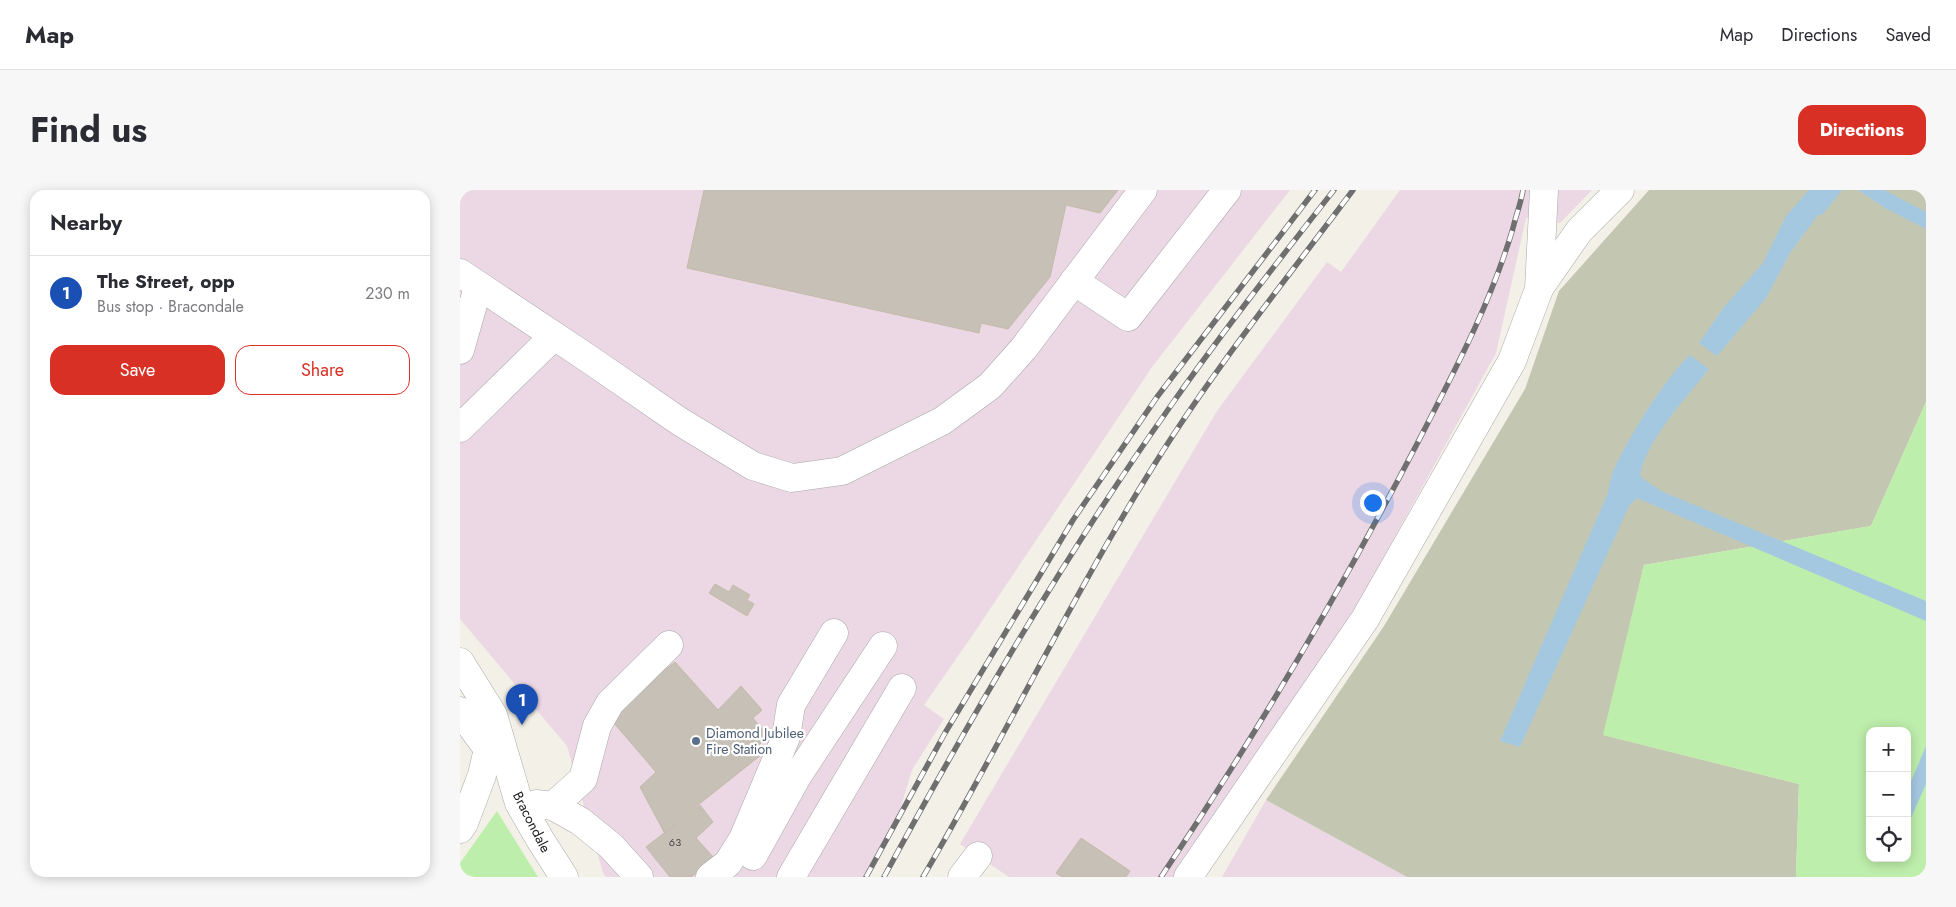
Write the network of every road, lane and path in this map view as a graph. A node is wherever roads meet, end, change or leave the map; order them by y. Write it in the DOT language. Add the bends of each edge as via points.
graph roads {
  1 [pos="1143,190"];
  2 [pos="1227,190"];
  3 [pos="1544,190"];
  4 [pos="1620,190"];
  5 [pos="1074,281"];
  6 [pos="466,288"];
  7 [pos="1539,288"];
  8 [pos="460,316"];
  9 [pos="554,336"];
  10 [pos="460,350"];
  11 [pos="460,428"];
  12 [pos="834,633"];
  13 [pos="670,645"];
  14 [pos="883,646"];
  15 [pos="460,662"];
  16 [pos="902,688"];
  17 [pos="460,711"];
  18 [pos="498,757"];
  19 [pos="520,803"];
  20 [pos="553,806"];
  21 [pos="460,828"];
  22 [pos="564,877"];
  23 [pos="639,877"];
  24 [pos="710,877"];
  25 [pos="738,877"];
  26 [pos="791,877"];
  27 [pos="1188,877"];
  1 -- 5 [label="street"];
  2 -- 5 [label="street" via="1128,317"];
  3 -- 7 [label="street"];
  4 -- 7 [label="street" via="1579,230"];
  5 -- 9 [label="street" via="1024,348 990,386 942,421 842,471 792,478 753,466 679,421"];
  6 -- 8 [label="street"];
  6 -- 9 [label="street"];
  6 -- 10 [label="street"];
  7 -- 27 [label="street" via="1512,361 1365,619"];
  9 -- 11 [label="street"];
  12 -- 24 [label="street" via="791,705 786,737 744,839 728,862"];
  13 -- 20 [label="street" via="610,703 597,726 583,779"];
  14 -- 25 [label="street" via="798,775 748,866"];
  15 -- 18 [label="street, Bracondale" via="493,715"];
  16 -- 26 [label="street"];
  17 -- 18 [label="street, Bracondale"];
  18 -- 19 [label="street, Bracondale"];
  18 -- 21 [label="street" via="476,790"];
  19 -- 20 [label="street"];
  19 -- 22 [label="street, Bracondale"];
  20 -- 23 [label="street" via="580,821 611,846"];
}
